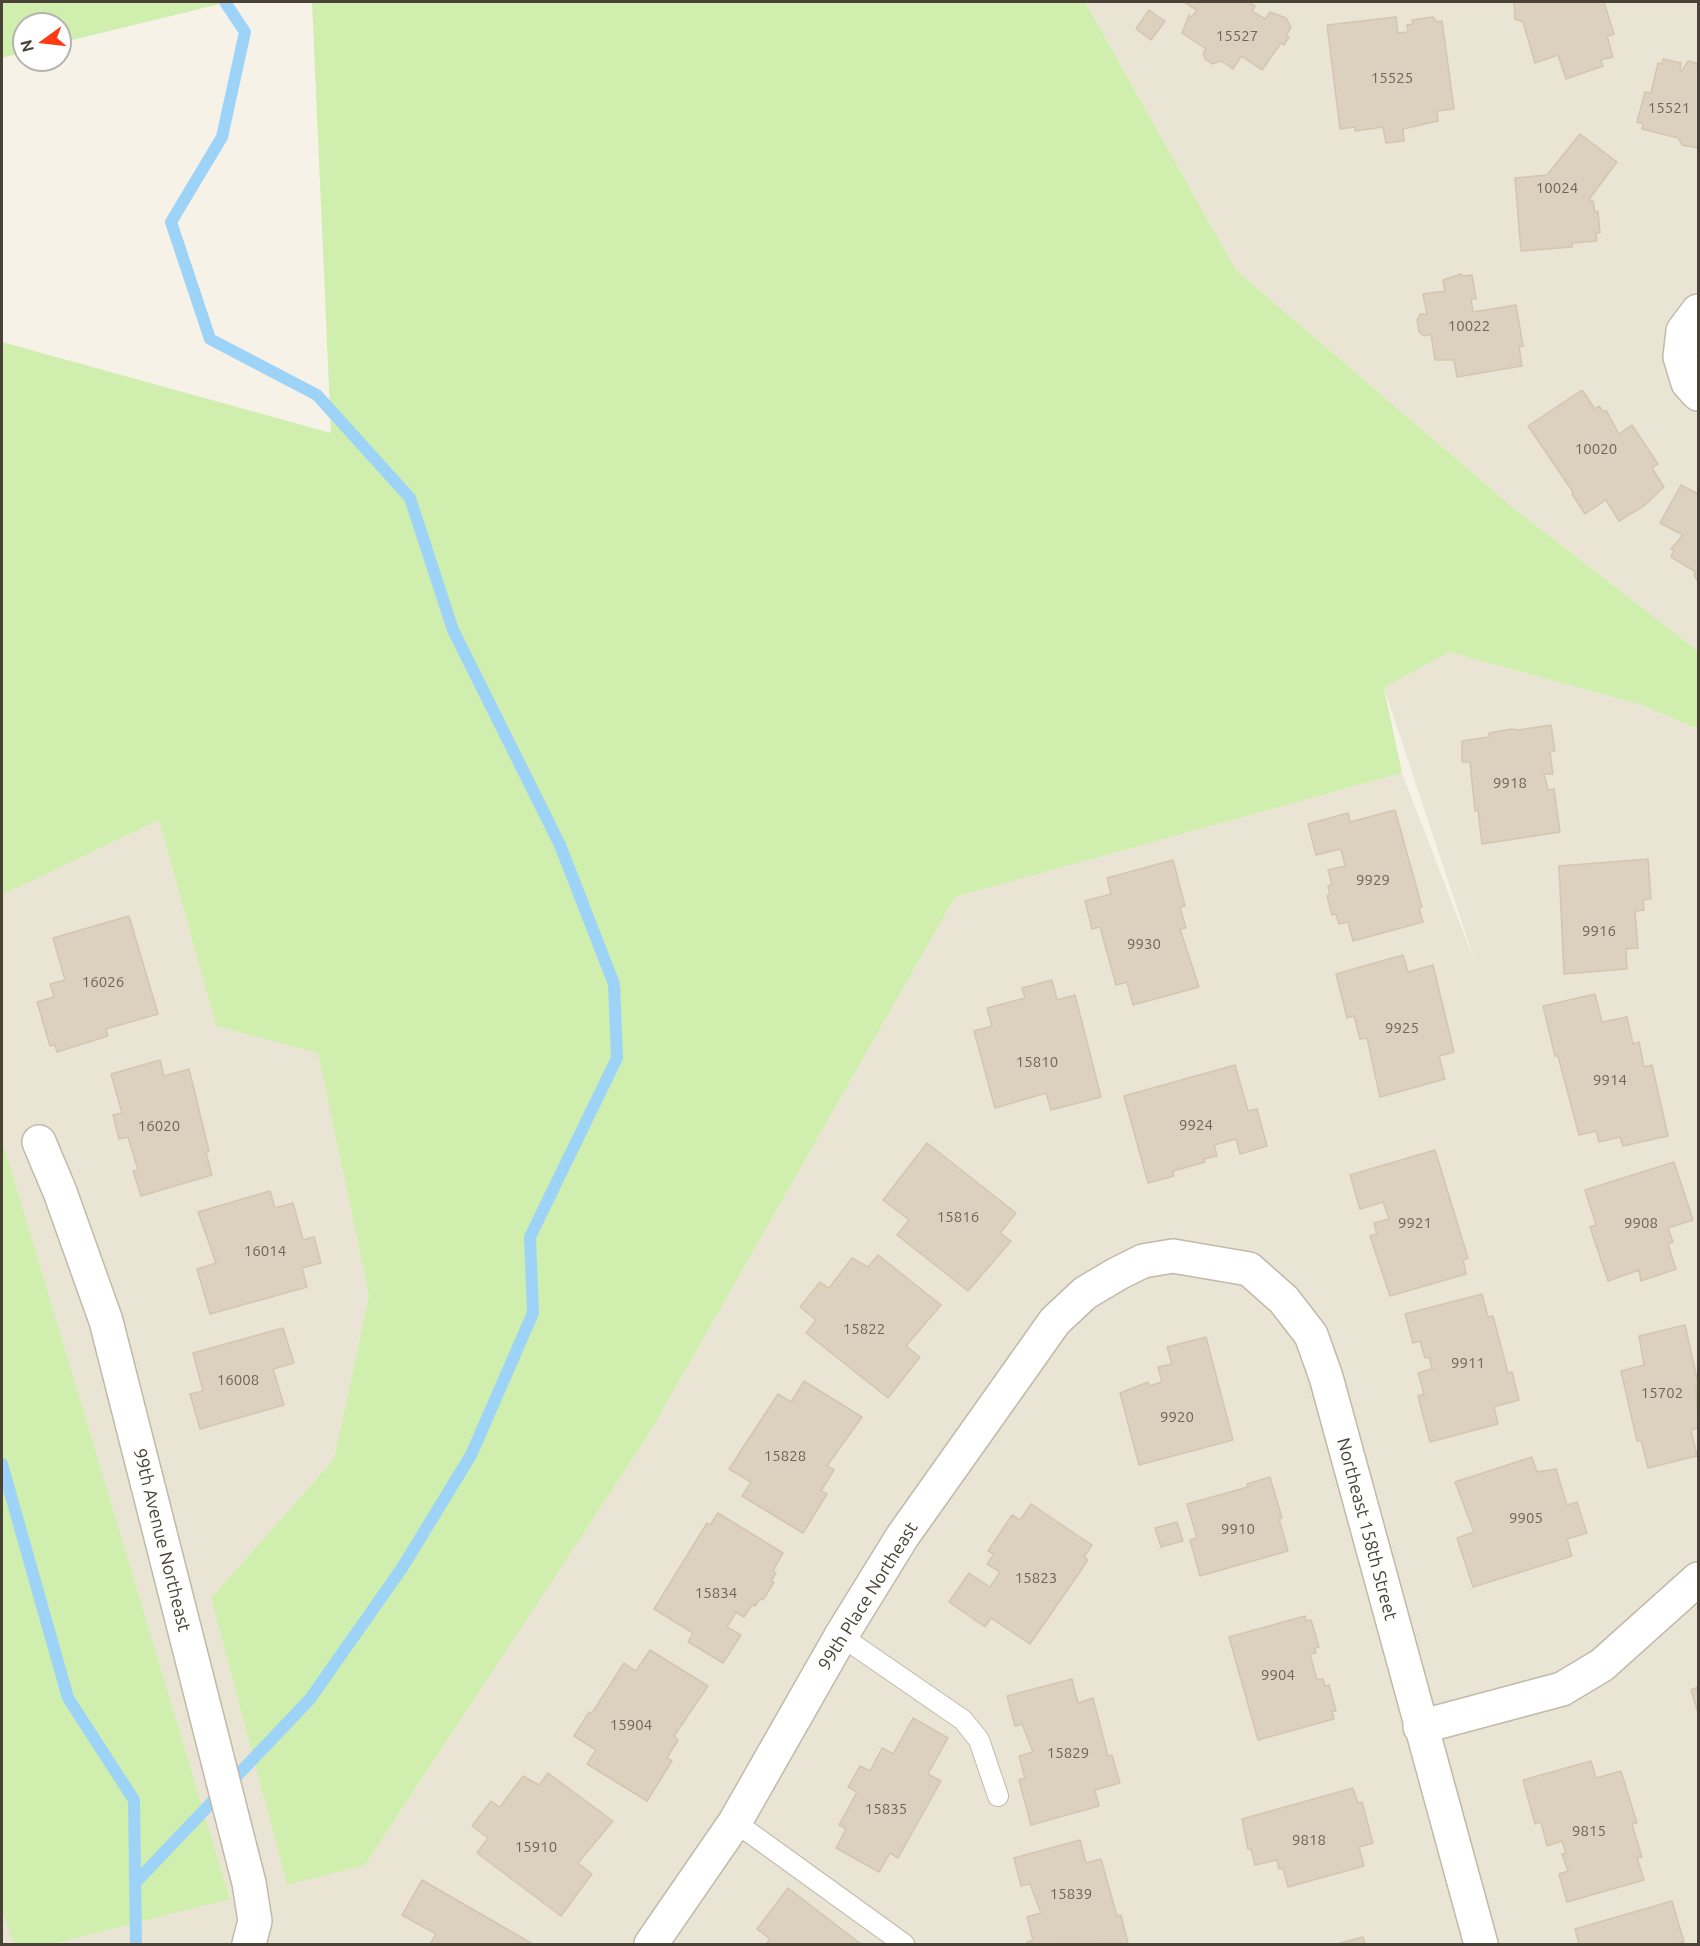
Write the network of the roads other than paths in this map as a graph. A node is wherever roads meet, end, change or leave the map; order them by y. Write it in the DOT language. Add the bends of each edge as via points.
graph roads {
  1 [pos="1698,311"];
  2 [pos="1698,394"];
  3 [pos="39,1142"];
  4 [pos="1117,1275"];
  5 [pos="1698,1579"];
  6 [pos="841,1636"];
  7 [pos="1420,1728"];
  8 [pos="998,1796"];
  9 [pos="735,1822"];
  10 [pos="249,1944"];
  11 [pos="651,1944"];
  12 [pos="904,1944"];
  13 [pos="1480,1944"];
  1 -- 2 [label="street" via="1683,331 1680,357 1688,383"];
  3 -- 10 [label="street, 99th Avenue Northeast" via="112,1344 249,1883 255,1922"];
  4 -- 6 [label="street, 99th Place Northeast" via="1085,1293 1055,1321 902,1537"];
  4 -- 7 [label="street, Northeast 158th Street" via="1143,1261 1173,1256 1249,1269 1284,1300 1311,1335 1326,1377"];
  5 -- 7 [label="street" via="1602,1665 1562,1689"];
  6 -- 8 [label="lane" via="963,1720 979,1740"];
  6 -- 9 [label="street, 99th Place Northeast"];
  7 -- 13 [label="street, Northeast 158th Street"];
  9 -- 11 [label="street, 99th Place Northeast"];
  9 -- 12 [label="lane"];
}
